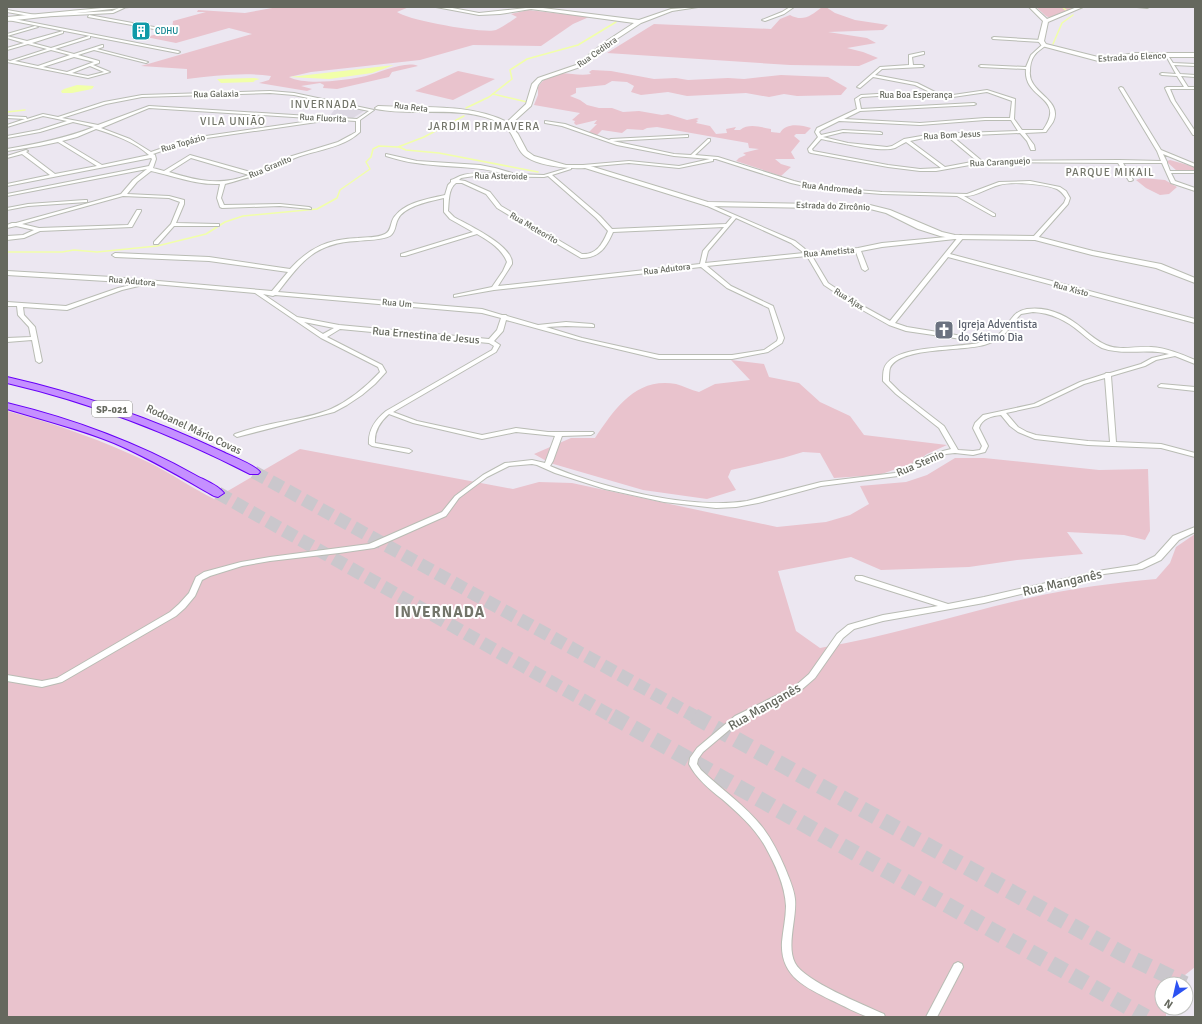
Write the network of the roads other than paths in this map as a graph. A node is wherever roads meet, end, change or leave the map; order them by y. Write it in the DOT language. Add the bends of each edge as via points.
graph roads {
  1 [pos="125,7"];
  2 [pos="438,7"];
  3 [pos="696,7"];
  4 [pos="792,7"];
  5 [pos="1031,7"];
  6 [pos="1081,7"];
  7 [pos="1140,7"];
  8 [pos="1147,7"];
  9 [pos="7,11"];
  10 [pos="96,13"];
  11 [pos="78,14"];
  12 [pos="36,16"];
  13 [pos="91,16"];
  14 [pos="8,19"];
  15 [pos="764,20"];
  16 [pos="639,22"];
  17 [pos="1046,22"];
  18 [pos="38,26"];
  19 [pos="154,28"];
  20 [pos="64,31"];
  21 [pos="7,36"];
  22 [pos="92,36"];
  23 [pos="994,38"];
  24 [pos="28,42"];
  25 [pos="1042,43"];
  26 [pos="102,46"];
  27 [pos="7,49"];
  28 [pos="51,49"];
  29 [pos="93,49"];
  30 [pos="178,52"];
  31 [pos="923,53"];
  32 [pos="76,55"];
  33 [pos="1166,55"];
  34 [pos="1195,55"];
  35 [pos="9,61"];
  36 [pos="146,62"];
  37 [pos="1173,64"];
  38 [pos="90,65"];
  39 [pos="911,65"];
  40 [pos="1195,65"];
  41 [pos="922,66"];
  42 [pos="981,66"];
  43 [pos="39,67"];
  44 [pos="1028,68"];
  45 [pos="67,73"];
  46 [pos="1162,74"];
  47 [pos="1179,75"];
  48 [pos="874,76"];
  49 [pos="1195,76"];
  50 [pos="859,87"];
  51 [pos="1186,87"];
  52 [pos="1121,88"];
  53 [pos="1195,88"];
  54 [pos="894,94"];
  55 [pos="940,95"];
  56 [pos="974,104"];
  57 [pos="949,105"];
  58 [pos="904,107"];
  59 [pos="375,109"];
  60 [pos="859,110"];
  61 [pos="7,117"];
  62 [pos="60,117"];
  63 [pos="299,117"];
  64 [pos="29,118"];
  65 [pos="335,119"];
  66 [pos="1012,119"];
  67 [pos="358,120"];
  68 [pos="837,120"];
  69 [pos="74,121"];
  70 [pos="546,122"];
  71 [pos="301,124"];
  72 [pos="507,125"];
  73 [pos="7,126"];
  74 [pos="98,128"];
  75 [pos="1193,128"];
  76 [pos="880,133"];
  77 [pos="1022,133"];
  78 [pos="948,134"];
  79 [pos="1195,134"];
  80 [pos="819,135"];
  81 [pos="686,136"];
  82 [pos="7,137"];
  83 [pos="58,140"];
  84 [pos="708,140"];
  85 [pos="906,140"];
  86 [pos="605,141"];
  87 [pos="32,147"];
  88 [pos="1034,149"];
  89 [pos="7,150"];
  90 [pos="1159,151"];
  91 [pos="22,152"];
  92 [pos="152,154"];
  93 [pos="388,155"];
  94 [pos="7,157"];
  95 [pos="691,157"];
  96 [pos="716,158"];
  97 [pos="1119,161"];
  98 [pos="981,162"];
  99 [pos="1164,162"];
  100 [pos="102,166"];
  101 [pos="585,166"];
  102 [pos="1195,166"];
  103 [pos="151,168"];
  104 [pos="569,168"];
  105 [pos="944,168"];
  106 [pos="166,172"];
  107 [pos="1169,172"];
  108 [pos="1195,172"];
  109 [pos="256,175"];
  110 [pos="549,175"];
  111 [pos="54,176"];
  112 [pos="515,176"];
  113 [pos="1131,180"];
  114 [pos="222,182"];
  115 [pos="452,182"];
  116 [pos="7,185"];
  117 [pos="1195,190"];
  118 [pos="123,194"];
  119 [pos="7,195"];
  120 [pos="958,195"];
  121 [pos="447,196"];
  122 [pos="105,199"];
  123 [pos="7,204"];
  124 [pos="707,204"];
  125 [pos="726,204"];
  126 [pos="28,206"];
  127 [pos="309,208"];
  128 [pos="7,210"];
  129 [pos="139,212"];
  130 [pos="734,215"];
  131 [pos="994,215"];
  132 [pos="14,224"];
  133 [pos="173,224"];
  134 [pos="217,225"];
  135 [pos="7,226"];
  136 [pos="727,226"];
  137 [pos="39,230"];
  138 [pos="611,231"];
  139 [pos="476,233"];
  140 [pos="958,237"];
  141 [pos="7,238"];
  142 [pos="1035,238"];
  143 [pos="156,243"];
  144 [pos="858,250"];
  145 [pos="808,254"];
  146 [pos="115,255"];
  147 [pos="403,255"];
  148 [pos="947,255"];
  149 [pos="702,265"];
  150 [pos="865,269"];
  151 [pos="292,271"];
  152 [pos="7,273"];
  153 [pos="1195,281"];
  154 [pos="148,283"];
  155 [pos="494,288"];
  156 [pos="256,292"];
  157 [pos="273,294"];
  158 [pos="456,296"];
  159 [pos="7,304"];
  160 [pos="20,304"];
  161 [pos="504,316"];
  162 [pos="295,318"];
  163 [pos="1195,322"];
  164 [pos="890,324"];
  165 [pos="536,326"];
  166 [pos="592,326"];
  167 [pos="339,327"];
  168 [pos="323,337"];
  169 [pos="34,338"];
  170 [pos="581,339"];
  171 [pos="7,340"];
  172 [pos="490,341"];
  173 [pos="988,341"];
  174 [pos="1177,354"];
  175 [pos="39,361"];
  176 [pos="1195,362"];
  177 [pos="1108,374"];
  178 [pos="7,380"];
  179 [pos="1161,386"];
  180 [pos="1195,389"];
  181 [pos="7,406"];
  182 [pos="389,412"];
  183 [pos="1002,412"];
  184 [pos="591,432"];
  185 [pos="559,434"];
  186 [pos="237,435"];
  187 [pos="1113,443"];
  188 [pos="408,450"];
  189 [pos="955,450"];
  190 [pos="1195,455"];
  191 [pos="546,467"];
  192 [pos="254,472"];
  193 [pos="218,493"];
  194 [pos="1195,529"];
  195 [pos="859,578"];
  196 [pos="947,605"];
  197 [pos="7,678"];
  198 [pos="958,967"];
  199 [pos="880,1017"];
  200 [pos="931,1017"];
  1 -- 10 [label="street" via="116,11"];
  1 -- 12 [label="street"];
  2 -- 16 [label="street" via="479,14 531,8"];
  3 -- 16 [label="street" via="671,10"];
  4 -- 15 [label="street"];
  5 -- 17 [label="street"];
  6 -- 17 [label="street"];
  7 -- 8 [label="street"];
  9 -- 12 [label="street"];
  10 -- 11 [label="street"];
  10 -- 13 [label="street"];
  11 -- 12 [label="street"];
  11 -- 13 [label="street"];
  12 -- 14 [label="street"];
  13 -- 19 [label="street"];
  14 -- 18 [label="street"];
  16 -- 72 [label="street, Rua Cedibra" via="578,66 540,79 535,84 529,105"];
  17 -- 25 [label="street"];
  18 -- 20 [label="street"];
  18 -- 21 [label="street"];
  20 -- 22 [label="street"];
  20 -- 24 [label="street"];
  21 -- 24 [label="street"];
  22 -- 28 [label="street"];
  22 -- 30 [label="street"];
  23 -- 25 [label="street"];
  24 -- 27 [label="street"];
  24 -- 28 [label="street"];
  25 -- 33 [label="street, Estrada do Elenco" via="1102,60 1136,55"];
  25 -- 44 [label="street"];
  26 -- 29 [label="street"];
  28 -- 32 [label="street"];
  28 -- 35 [label="street"];
  29 -- 32 [label="street"];
  29 -- 36 [label="street"];
  31 -- 39 [label="street" via="910,56"];
  32 -- 38 [label="street" via="98,62"];
  32 -- 43 [label="street"];
  33 -- 34 [label="street, Estrada do Elenco"];
  33 -- 37 [label="street"];
  35 -- 43 [label="street"];
  37 -- 40 [label="street"];
  37 -- 47 [label="street"];
  38 -- 45 [label="street"];
  38 -- 45 [label="street" via="108,71 88,77"];
  39 -- 41 [label="street"];
  39 -- 48 [label="street" via="885,67"];
  42 -- 44 [label="street"];
  43 -- 45 [label="street"];
  44 -- 77 [label="street, Rua Bom Jesus" via="1028,81 1046,98 1053,114 1046,129"];
  46 -- 47 [label="street"];
  47 -- 49 [label="street"];
  47 -- 51 [label="street"];
  48 -- 50 [label="street"];
  48 -- 55 [label="street" via="916,84"];
  51 -- 53 [label="street"];
  51 -- 75 [label="street" via="1167,88 1173,101"];
  52 -- 90 [label="street"];
  54 -- 55 [label="street, Rua Boa Esperança"];
  54 -- 58 [label="street"];
  54 -- 60 [label="street, Rua Boa Esperança" via="859,97"];
  55 -- 57 [label="street"];
  55 -- 66 [label="street, Rua Boa Esperança" via="993,92 1014,100"];
  56 -- 57 [label="street"];
  57 -- 58 [label="street"];
  58 -- 60 [label="street"];
  59 -- 62 [label="street, Rua Galaxia" via="294,94 266,92 146,96 105,103"];
  59 -- 67 [label="street"];
  59 -- 72 [label="street, Rua Reta" via="444,111 484,116"];
  60 -- 68 [label="street"];
  61 -- 64 [label="street"];
  62 -- 64 [label="street" via="42,115"];
  62 -- 69 [label="street"];
  63 -- 65 [label="street, Rua Fluorita"];
  63 -- 71 [label="street" via="304,120"];
  63 -- 74 [label="street, Rua Fluorita" via="154,107 133,112"];
  64 -- 73 [label="street"];
  65 -- 67 [label="street, Rua Fluorita"];
  65 -- 71 [label="street, Rua Topázio"];
  66 -- 68 [label="street" via="920,124"];
  66 -- 77 [label="street"];
  67 -- 109 [label="street, Rua Granito" via="358,132 347,139 298,156"];
  68 -- 80 [label="street" via="819,129"];
  69 -- 74 [label="street"];
  69 -- 82 [label="street"];
  70 -- 86 [label="street, Rua Andromeda" via="563,125"];
  71 -- 92 [label="street, Rua Topázio" via="192,139"];
  72 -- 104 [label="street" via="518,137 526,155"];
  74 -- 83 [label="street, Rua Fluorita"];
  74 -- 92 [label="street" via="122,136"];
  75 -- 79 [label="street"];
  76 -- 80 [label="street" via="843,131"];
  77 -- 78 [label="street, Rua Bom Jesus"];
  77 -- 88 [label="street"];
  78 -- 85 [label="street, Rua Bom Jesus"];
  78 -- 98 [label="street"];
  80 -- 85 [label="street, Rua Bom Jesus" via="848,144 887,148"];
  80 -- 105 [label="street, Rua Caranguejo" via="810,148 814,153 898,168"];
  81 -- 86 [label="street"];
  83 -- 87 [label="street, Rua Fluorita"];
  83 -- 100 [label="street"];
  84 -- 95 [label="street"];
  85 -- 105 [label="street"];
  86 -- 95 [label="street, Rua Andromeda"];
  87 -- 89 [label="street"];
  87 -- 91 [label="street"];
  90 -- 99 [label="street"];
  90 -- 102 [label="street"];
  91 -- 94 [label="street"];
  91 -- 111 [label="street"];
  92 -- 100 [label="street, Rua Topázio"];
  92 -- 103 [label="street" via="154,159"];
  93 -- 112 [label="street" via="402,160 480,166"];
  95 -- 96 [label="street, Rua Andromeda"];
  96 -- 101 [label="street" via="679,167 629,162"];
  96 -- 120 [label="street, Rua Andromeda" via="813,187 882,193"];
  97 -- 98 [label="street, Rua Caranguejo"];
  97 -- 99 [label="street, Rua Caranguejo"];
  97 -- 113 [label="street"];
  98 -- 105 [label="street, Rua Caranguejo"];
  99 -- 107 [label="street"];
  100 -- 111 [label="street, Rua Topázio"];
  101 -- 104 [label="street, Rua Asteroide"];
  101 -- 124 [label="street, Estrada do Zircônio"];
  103 -- 106 [label="street, Rua Granito"];
  103 -- 118 [label="street"];
  103 -- 119 [label="street, Rua Granito"];
  104 -- 110 [label="street, Rua Asteroide"];
  106 -- 109 [label="street" via="190,156"];
  106 -- 114 [label="street, Rua Granito" via="202,182"];
  107 -- 108 [label="street"];
  107 -- 117 [label="street" via="1174,182"];
  109 -- 114 [label="street, Rua Granito"];
  110 -- 112 [label="street, Rua Asteroide"];
  110 -- 138 [label="street"];
  111 -- 116 [label="street, Rua Topázio"];
  112 -- 115 [label="street, Rua Asteroide" via="469,176 460,177"];
  114 -- 127 [label="street" via="222,206 262,204"];
  115 -- 121 [label="street"];
  115 -- 138 [label="street, Rua Meteorito" via="463,182 482,188 499,207 581,256 598,252"];
  118 -- 122 [label="street"];
  118 -- 133 [label="street" via="169,196 182,201"];
  120 -- 131 [label="street"];
  120 -- 142 [label="street, Rua Andromeda" via="974,194 1008,182 1034,182 1058,188 1068,198 1066,203"];
  121 -- 139 [label="street" via="446,212"];
  121 -- 151 [label="street" via="420,203 400,214 388,235 329,243 307,254"];
  122 -- 126 [label="street"];
  122 -- 132 [label="street"];
  123 -- 126 [label="street" via="19,203"];
  124 -- 125 [label="street, Estrada do Zircônio"];
  124 -- 130 [label="street, Rua Ajax"];
  125 -- 130 [label="street" via="726,208"];
  125 -- 140 [label="street, Estrada do Zircônio" via="870,207 893,213 929,230"];
  126 -- 128 [label="street"];
  129 -- 137 [label="street" via="130,226"];
  130 -- 136 [label="street"];
  130 -- 145 [label="street, Rua Ajax" via="793,242"];
  132 -- 135 [label="street"];
  132 -- 137 [label="street"];
  133 -- 134 [label="street"];
  133 -- 143 [label="street"];
  136 -- 138 [label="street"];
  136 -- 149 [label="street" via="706,251"];
  137 -- 141 [label="street" via="24,236"];
  139 -- 147 [label="street"];
  139 -- 155 [label="street" via="502,250 510,262"];
  140 -- 142 [label="street, Estrada do Zircônio"];
  140 -- 144 [label="street, Rua Ametista"];
  140 -- 148 [label="street"];
  142 -- 153 [label="street, Estrada do Zircônio" via="1085,252 1158,266"];
  144 -- 145 [label="street, Rua Ametista"];
  144 -- 150 [label="street"];
  145 -- 149 [label="street, Rua Ametista"];
  145 -- 164 [label="street, Rua Ajax" via="826,284"];
  146 -- 151 [label="street" via="209,259"];
  148 -- 163 [label="street, Rua Xisto"];
  148 -- 164 [label="street"];
  149 -- 155 [label="street, Rua Adutora"];
  149 -- 170 [label="street, Rua Adutora" via="729,287 771,308 780,342 766,351 745,355 673,358 648,355"];
  151 -- 157 [label="street"];
  152 -- 154 [label="street, Rua Adutora"];
  154 -- 156 [label="street, Rua Adutora"];
  154 -- 160 [label="street" via="120,289 67,308"];
  155 -- 158 [label="street, Rua Adutora"];
  156 -- 157 [label="street, Rua Um"];
  156 -- 162 [label="street"];
  157 -- 161 [label="street, Rua Um" via="482,311"];
  159 -- 160 [label="street"];
  160 -- 169 [label="street" via="21,315 32,327"];
  161 -- 165 [label="street, Rua Um"];
  161 -- 172 [label="street" via="500,331"];
  162 -- 167 [label="street, Rua Ernestina de Jesus"];
  162 -- 168 [label="street"];
  164 -- 173 [label="street, Rua Ajax" via="969,340"];
  165 -- 166 [label="street, Rua Um"];
  165 -- 170 [label="street, Rua Um"];
  167 -- 168 [label="street"];
  167 -- 172 [label="street, Rua Ernestina de Jesus"];
  168 -- 186 [label="street" via="380,366 383,372 332,411 264,426"];
  169 -- 171 [label="street"];
  169 -- 175 [label="street"];
  172 -- 182 [label="street, Rua Ernestina de Jesus" via="497,345 494,351"];
  173 -- 174 [label="street" via="1002,335 1019,313 1041,310 1073,323 1104,346 1118,350 1157,349"];
  173 -- 189 [label="street" via="982,345 932,348 909,353 896,359 886,370 886,381 890,386 942,427"];
  174 -- 176 [label="street"];
  174 -- 177 [label="street, Rua Stenio"];
  177 -- 183 [label="street, Rua Stenio" via="1072,387 1036,405"];
  177 -- 187 [label="street"];
  178 -- 192 [label="highway, Rodoanel Mário Covas / SP-021" via="86,400 121,412 178,434"];
  179 -- 180 [label="street"];
  181 -- 193 [label="highway, SP-021" via="109,438 159,460"];
  182 -- 185 [label="street" via="415,422 482,437 492,437 514,430 549,436"];
  182 -- 188 [label="street, Rua Ernestina de Jesus" via="380,419 374,430 372,444"];
  183 -- 187 [label="street" via="1012,425 1027,435 1074,442"];
  183 -- 189 [label="street, Rua Stenio" via="985,416 977,424 976,428 984,446 983,451 971,454"];
  184 -- 185 [label="street"];
  185 -- 191 [label="street"];
  187 -- 190 [label="street" via="1161,446"];
  189 -- 191 [label="street, Rua Stenio" via="931,456 906,472 896,475 820,484 736,505 710,505 659,498 602,486"];
  191 -- 197 [label="street, Rua Stenio" via="532,462 507,464 485,476 462,494 444,514 370,546 270,558 207,574 199,579 192,594 173,614 68,676 42,684"];
  194 -- 196 [label="street, Rua Manganês" via="1176,538 1158,558 1140,567 1104,572 984,600"];
  195 -- 196 [label="street"];
  196 -- 199 [label="street, Rua Manganês" via="851,627 840,636 812,676 797,689 738,718 694,758 698,772 759,828 775,856 790,899 788,948 792,967 810,982"];
  198 -- 200 [label="street"];
}
